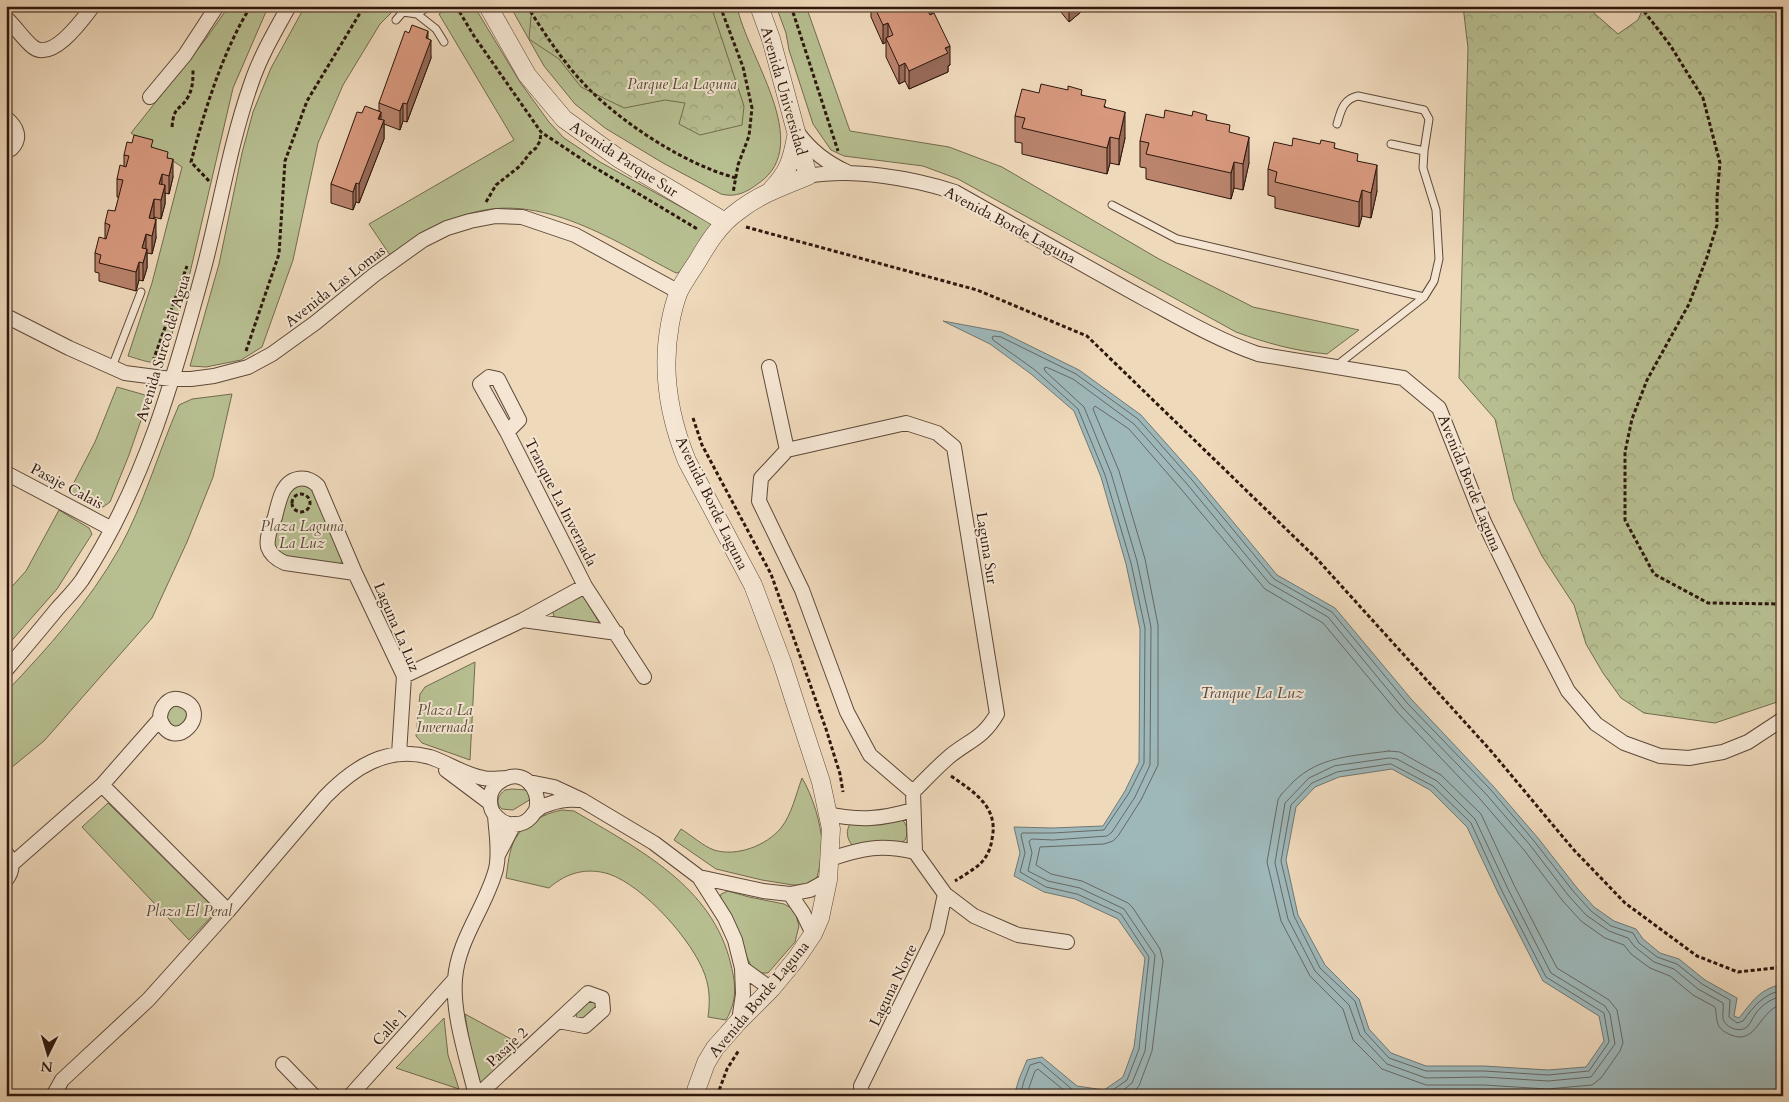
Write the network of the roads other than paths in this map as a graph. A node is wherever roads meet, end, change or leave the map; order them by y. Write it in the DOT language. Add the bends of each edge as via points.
graph roads {
  1 [pos="93,6"];
  2 [pos="217,6"];
  3 [pos="289,6"];
  4 [pos="429,6"];
  5 [pos="488,6"];
  6 [pos="758,6"];
  7 [pos="417,14"];
  8 [pos="6,18"];
  9 [pos="396,20"];
  10 [pos="444,42"];
  11 [pos="150,97"];
  12 [pos="6,118"];
  13 [pos="1337,124"];
  14 [pos="797,131"];
  15 [pos="1391,144"];
  16 [pos="6,149"];
  17 [pos="1424,150"];
  18 [pos="849,173"];
  19 [pos="808,176"];
  20 [pos="770,192"];
  21 [pos="1112,205"];
  22 [pos="731,216"];
  23 [pos="141,292"];
  24 [pos="679,292"];
  25 [pos="1424,297"];
  26 [pos="6,316"];
  27 [pos="1336,366"];
  28 [pos="112,367"];
  29 [pos="769,367"];
  30 [pos="171,379"];
  31 [pos="507,432"];
  32 [pos="787,450"];
  33 [pos="6,472"];
  34 [pos="112,529"];
  35 [pos="355,573"];
  36 [pos="585,586"];
  37 [pos="523,620"];
  38 [pos="617,633"];
  39 [pos="6,670"];
  40 [pos="404,676"];
  41 [pos="644,677"];
  42 [pos="160,719"];
  43 [pos="1783,719"];
  44 [pos="399,754"];
  45 [pos="429,757"];
  46 [pos="506,778"];
  47 [pos="529,782"];
  48 [pos="102,785"];
  49 [pos="913,792"];
  50 [pos="582,800"];
  51 [pos="492,809"];
  52 [pos="536,810"];
  53 [pos="913,810"];
  54 [pos="828,814"];
  55 [pos="514,824"];
  56 [pos="915,852"];
  57 [pos="497,856"];
  58 [pos="9,859"];
  59 [pos="830,859"];
  60 [pos="699,878"];
  61 [pos="6,880"];
  62 [pos="828,880"];
  63 [pos="943,892"];
  64 [pos="790,894"];
  65 [pos="228,911"];
  66 [pos="813,934"];
  67 [pos="1067,942"];
  68 [pos="742,968"];
  69 [pos="455,979"];
  70 [pos="771,989"];
  71 [pos="558,1021"];
  72 [pos="739,1021"];
  73 [pos="283,1064"];
  74 [pos="860,1093"];
  75 [pos="53,1096"];
  76 [pos="314,1096"];
  77 [pos="350,1096"];
  78 [pos="477,1096"];
  79 [pos="694,1096"];
  1 -- 8 [label="street" via="74,30 47,50 34,48"];
  2 -- 11 [label="street" via="185,55"];
  3 -- 30 [label="street, Avenida Surco del Agua" via="251,83 204,267"];
  4 -- 7 [label="lane"];
  5 -- 22 [label="street, Avenida Parque Sur" via="527,75 564,119 618,158"];
  6 -- 14 [label="street, Avenida Universidad" via="771,39"];
  7 -- 9 [label="lane" via="403,12"];
  7 -- 10 [label="lane" via="436,29"];
  12 -- 16 [label="street" via="18,136 16,144"];
  13 -- 17 [label="lane" via="1344,103 1358,96 1424,110 1429,119"];
  14 -- 18 [label="street" via="817,155"];
  14 -- 19 [label="street, Avenida Universidad"];
  14 -- 20 [label="street" via="788,169"];
  15 -- 17 [label="lane"];
  17 -- 25 [label="lane" via="1423,168 1436,210 1439,259 1434,282"];
  18 -- 19 [label="street, Avenida Borde Laguna"];
  18 -- 27 [label="street, Avenida Borde Laguna" via="928,183 955,192 1106,278 1229,342 1258,354"];
  19 -- 20 [label="street, Avenida Borde Laguna"];
  20 -- 22 [label="street, Avenida Borde Laguna"];
  21 -- 25 [label="lane" via="1178,239"];
  22 -- 24 [label="street, Avenida Borde Laguna" via="712,237"];
  23 -- 28 [label="lane"];
  24 -- 30 [label="street, Avenida Las Lomas" via="575,235 522,217 496,216 447,228 423,240 315,323 248,367 214,376"];
  24 -- 54 [label="street, Avenida Borde Laguna" via="672,314 666,360 666,384 674,425 688,461 753,585 821,782"];
  25 -- 27 [label="lane"];
  26 -- 28 [label="street, Avenida Las Lomas"];
  27 -- 43 [label="street, Avenida Borde Laguna" via="1403,378 1439,408 1484,522 1536,629 1568,691 1596,724 1624,743 1660,756 1689,758 1723,752 1748,742"];
  28 -- 30 [label="street, Avenida Las Lomas" via="125,373"];
  29 -- 32 [label="street"];
  30 -- 34 [label="street, Avenida Surco del Agua" via="142,465"];
  31 -- 36 [label="street, Tranque La Invernada"];
  32 -- 49 [label="street" via="761,478 759,501 802,590 852,721 870,755"];
  32 -- 49 [label="street, Laguna Sur" via="906,423 937,433 954,447 997,714 978,738 952,755"];
  33 -- 34 [label="street, Pasaje Calais"];
  34 -- 39 [label="street, Avenida Surco del Agua" via="81,581"];
  35 -- 35 [label="street, Laguna La Luz" via="318,486 303,478 292,481 284,490 268,536 270,552 285,563"];
  35 -- 40 [label="street, Laguna La Luz"];
  36 -- 37 [label="street, Tranque La Invernada"];
  36 -- 38 [label="street, Tranque La Invernada"];
  37 -- 38 [label="street"];
  37 -- 40 [label="street, Tranque La Invernada"];
  38 -- 41 [label="street, Tranque La Invernada"];
  40 -- 44 [label="street, Laguna La Luz"];
  42 -- 48 [label="street"];
  44 -- 45 [label="street"];
  44 -- 65 [label="street" via="364,765 342,780"];
  45 -- 46 [label="street" via="481,778"];
  45 -- 51 [label="street"];
  46 -- 47 [label="street" via="522,778"];
  46 -- 51 [label="street" via="490,795"];
  47 -- 50 [label="street" via="566,791"];
  47 -- 52 [label="street" via="537,795"];
  48 -- 58 [label="street"];
  48 -- 65 [label="street"];
  49 -- 53 [label="street"];
  50 -- 52 [label="street" via="556,801"];
  50 -- 60 [label="street" via="654,844"];
  51 -- 55 [label="street" via="500,820"];
  51 -- 57 [label="street"];
  52 -- 55 [label="street" via="527,820"];
  53 -- 54 [label="street" via="875,819 850,819"];
  53 -- 56 [label="street"];
  54 -- 59 [label="street, Avenida Borde Laguna"];
  55 -- 57 [label="street"];
  56 -- 59 [label="street" via="878,847"];
  56 -- 63 [label="street"];
  57 -- 69 [label="street" via="492,883 462,948"];
  58 -- 61 [label="street" via="12,870"];
  59 -- 62 [label="street, Avenida Borde Laguna"];
  60 -- 64 [label="street"];
  60 -- 68 [label="street" via="725,918"];
  62 -- 64 [label="street" via="810,890"];
  62 -- 66 [label="street, Avenida Borde Laguna"];
  63 -- 67 [label="street" via="974,916 1018,935"];
  63 -- 74 [label="street, Laguna Norte" via="937,931"];
  64 -- 66 [label="street" via="804,913"];
  65 -- 75 [label="street" via="148,1000 62,1080"];
  66 -- 70 [label="street, Avenida Borde Laguna"];
  68 -- 70 [label="street"];
  68 -- 72 [label="street"];
  69 -- 77 [label="street, Calle 1"];
  69 -- 78 [label="street" via="456,1011"];
  70 -- 72 [label="street, Avenida Borde Laguna"];
  71 -- 78 [label="street, Pasaje 2"];
  72 -- 79 [label="street, Avenida Borde Laguna" via="706,1063"];
  73 -- 76 [label="street"];
}
